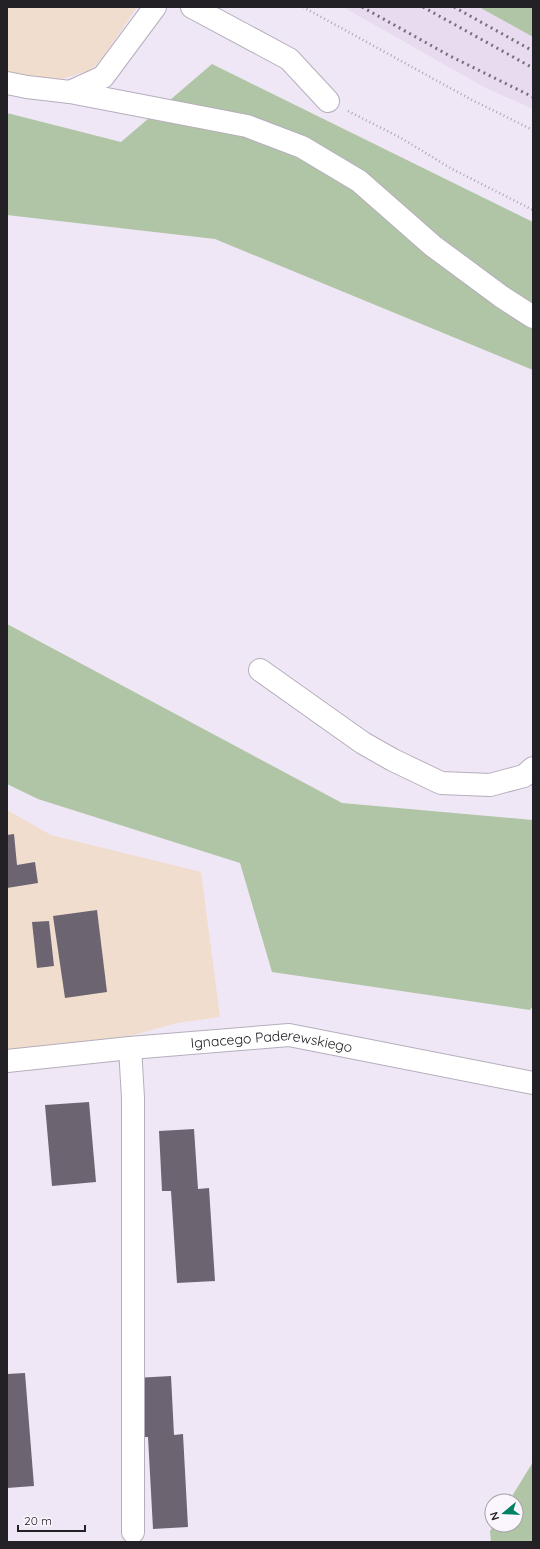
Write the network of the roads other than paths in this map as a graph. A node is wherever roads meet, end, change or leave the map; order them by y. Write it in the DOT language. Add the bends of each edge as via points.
graph roads {
  1 [pos="155,7"];
  2 [pos="192,7"];
  3 [pos="7,83"];
  4 [pos="70,92"];
  5 [pos="328,101"];
  6 [pos="533,317"];
  7 [pos="260,670"];
  8 [pos="533,768"];
  9 [pos="130,1048"];
  10 [pos="7,1061"];
  11 [pos="533,1083"];
  12 [pos="132,1532"];
  1 -- 4 [label="street" via="103,77"];
  2 -- 5 [label="street" via="289,60"];
  3 -- 4 [label="street"];
  4 -- 6 [label="street" via="247,126 302,147 359,182 433,246"];
  7 -- 8 [label="street" via="363,743 441,783 490,785 524,776"];
  9 -- 10 [label="street, Ignacego Paderewskiego"];
  9 -- 11 [label="street, Ignacego Paderewskiego" via="289,1035"];
  9 -- 12 [label="street" via="133,1098"];
}
